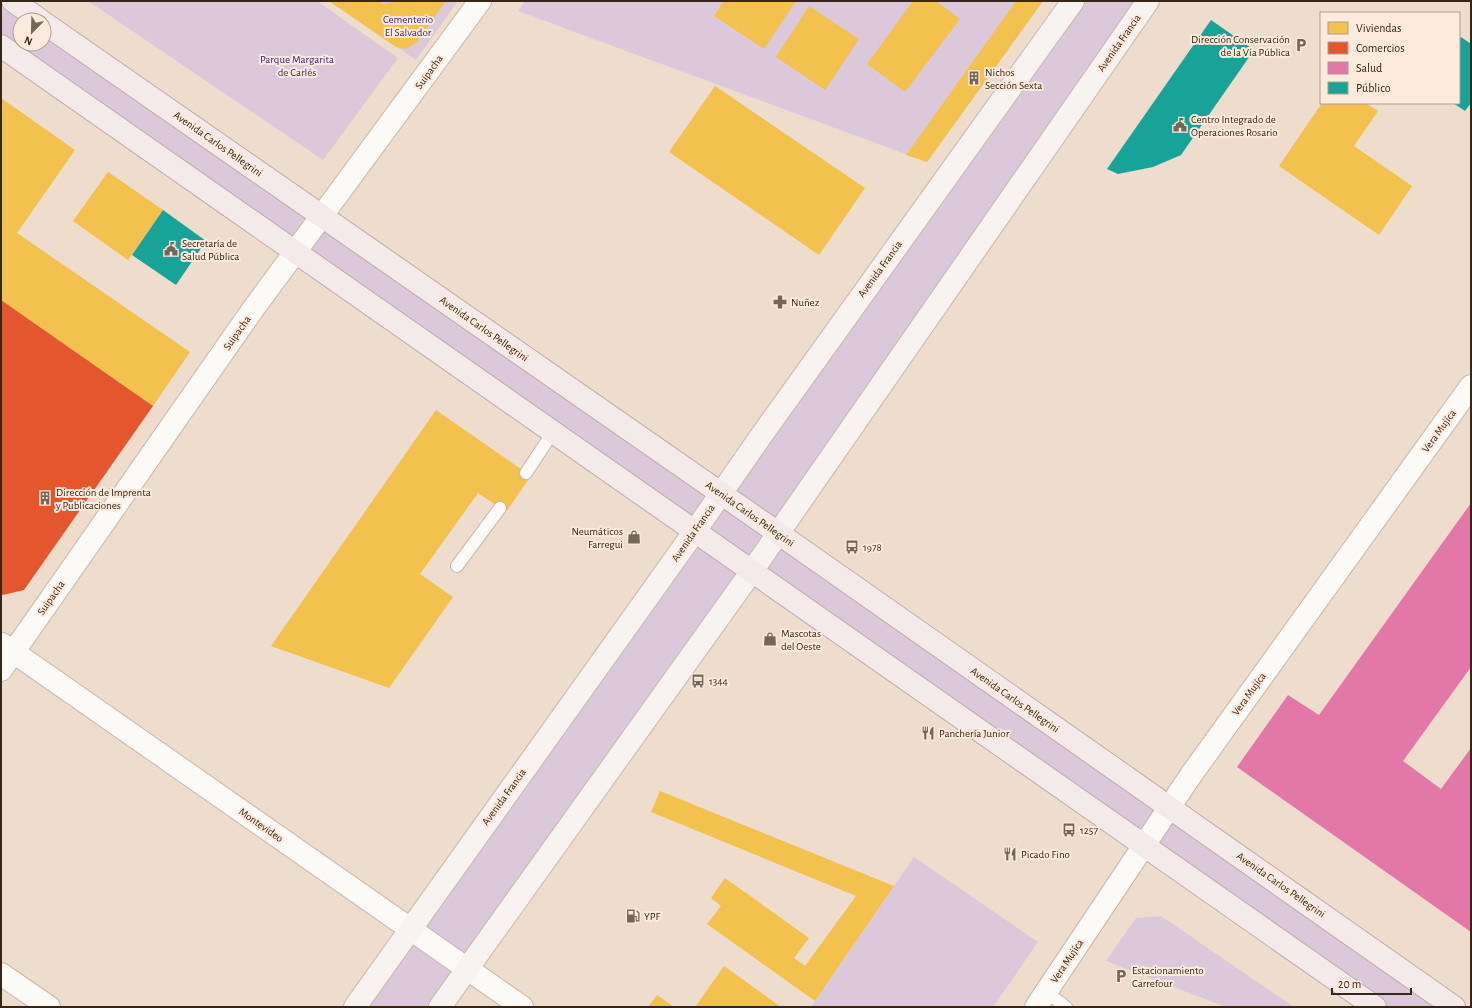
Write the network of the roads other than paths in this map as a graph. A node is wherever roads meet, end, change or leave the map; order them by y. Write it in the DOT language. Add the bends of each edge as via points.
graph roads {
  1 [pos="13,1"];
  2 [pos="480,1"];
  3 [pos="1073,1"];
  4 [pos="1148,1"];
  5 [pos="29,12"];
  6 [pos="52,29"];
  7 [pos="1,46"];
  8 [pos="322,216"];
  9 [pos="296,252"];
  10 [pos="1471,386"];
  11 [pos="553,432"];
  12 [pos="526,473"];
  13 [pos="721,494"];
  14 [pos="500,508"];
  15 [pos="695,532"];
  16 [pos="778,533"];
  17 [pos="457,566"];
  18 [pos="752,571"];
  19 [pos="7,648"];
  20 [pos="1,670"];
  21 [pos="1170,808"];
  22 [pos="1144,846"];
  23 [pos="409,929"];
  24 [pos="466,969"];
  25 [pos="1,974"];
  26 [pos="1041,1000"];
  27 [pos="49,1007"];
  28 [pos="355,1007"];
  29 [pos="440,1007"];
  30 [pos="522,1007"];
  31 [pos="1066,1007"];
  32 [pos="1375,1007"];
  33 [pos="1454,1007"];
  1 -- 5 [label="main road"];
  2 -- 8 [label="street, Suipacha"];
  3 -- 13 [label="main road, Avenida Francia"];
  4 -- 16 [label="main road, Avenida Francia"];
  6 -- 8 [label="main road, Avenida Carlos Pellegrini"];
  7 -- 9 [label="main road"];
  8 -- 9 [label="street, Suipacha"];
  8 -- 13 [label="main road, Avenida Carlos Pellegrini"];
  9 -- 11 [label="main road"];
  9 -- 19 [label="street, Suipacha"];
  10 -- 21 [label="street, Vera Mujíca" via="1191,775"];
  11 -- 12 [label="lane"];
  11 -- 15 [label="main road"];
  13 -- 15 [label="main road, Avenida Francia"];
  13 -- 16 [label="main road, Avenida Carlos Pellegrini"];
  14 -- 17 [label="lane"];
  15 -- 18 [label="main road"];
  15 -- 23 [label="main road, Avenida Francia"];
  16 -- 18 [label="main road, Avenida Francia"];
  16 -- 21 [label="main road, Avenida Carlos Pellegrini"];
  18 -- 22 [label="main road"];
  18 -- 24 [label="main road, Avenida Francia"];
  19 -- 20 [label="street, Suipacha"];
  19 -- 23 [label="street, Montevideo"];
  21 -- 22 [label="street, Vera Mujíca"];
  21 -- 33 [label="main road, Avenida Carlos Pellegrini"];
  22 -- 26 [label="street, Vera Mujíca"];
  22 -- 32 [label="main road"];
  23 -- 24 [label="street, Montevideo"];
  23 -- 28 [label="main road, Avenida Francia"];
  24 -- 29 [label="main road, Avenida Francia"];
  24 -- 30 [label="street, Montevideo"];
  25 -- 27 [label="street"];
  26 -- 31 [label="lane"];
}
